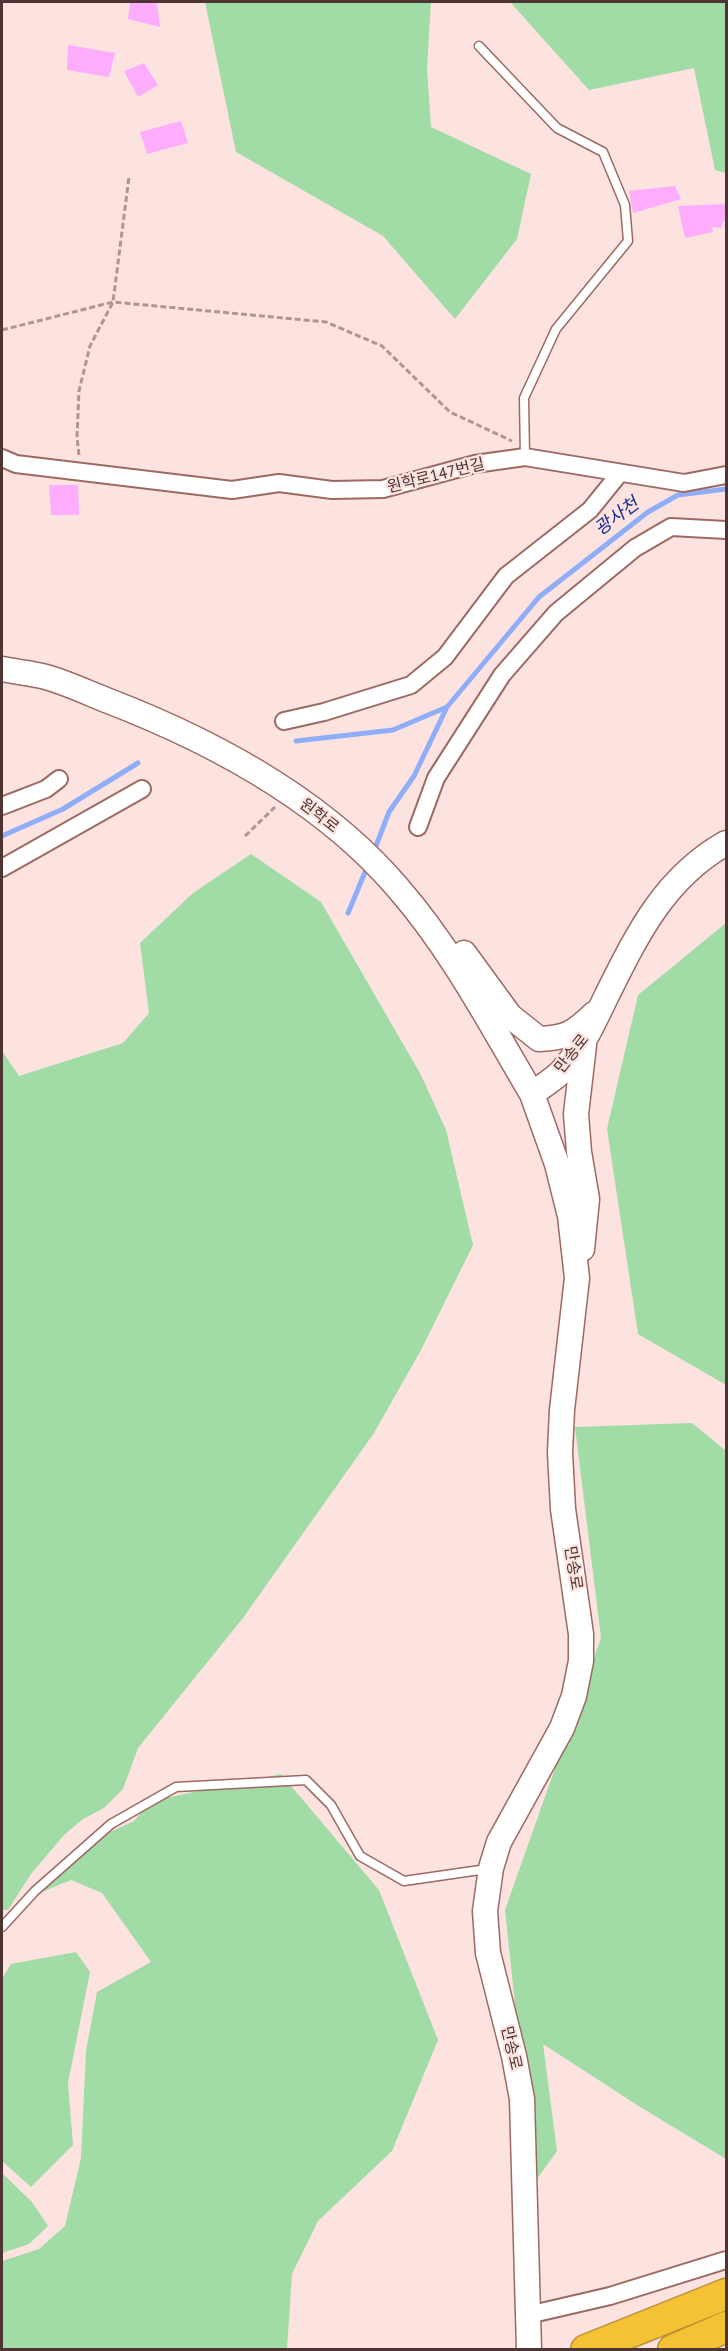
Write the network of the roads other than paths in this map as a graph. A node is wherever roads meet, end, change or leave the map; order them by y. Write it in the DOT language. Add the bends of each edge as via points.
graph roads {
  1 [pos="478,46"];
  2 [pos="525,457"];
  3 [pos="2,458"];
  4 [pos="620,473"];
  5 [pos="726,475"];
  6 [pos="726,530"];
  7 [pos="2,669"];
  8 [pos="284,721"];
  9 [pos="59,779"];
  10 [pos="142,789"];
  11 [pos="2,806"];
  12 [pos="418,827"];
  13 [pos="726,843"];
  14 [pos="2,868"];
  15 [pos="420,915"];
  16 [pos="602,1006"];
  17 [pos="585,1041"];
  18 [pos="532,1094"];
  19 [pos="577,1278"];
  20 [pos="490,1868"];
  21 [pos="2,1927"];
  22 [pos="726,2260"];
  23 [pos="726,2294"];
  24 [pos="528,2315"];
  25 [pos="726,2327"];
  26 [pos="529,2349"];
  27 [pos="586,2349"];
  28 [pos="673,2349"];
  1 -- 2 [label="lane" via="557,128 603,152 626,205 628,241 556,329 524,398"];
  2 -- 3 [label="street, 원학로147번길" via="475,464 383,489 332,490 279,483 232,490 16,464"];
  2 -- 4 [label="street, 원학로147번길"];
  4 -- 5 [label="street, 원학로147번길" via="684,483"];
  4 -- 8 [label="street" via="590,510 506,576 445,657 411,686"];
  6 -- 12 [label="street" via="671,527 634,548 556,613 501,675 436,778"];
  7 -- 15 [label="street, 원학로" via="46,677 155,719 253,770 335,827"];
  9 -- 11 [label="street" via="46,789"];
  10 -- 14 [label="street"];
  13 -- 16 [label="street, 만송로" via="665,893"];
  15 -- 16 [label="street" via="469,957 510,1016 539,1039 560,1038 575,1032"];
  15 -- 18 [label="street, 원학로" via="457,966"];
  16 -- 17 [label="street, 만송로"];
  17 -- 18 [label="street, 만송로" via="560,1073"];
  17 -- 19 [label="street" via="576,1114 587,1211"];
  18 -- 19 [label="street, 만송로" via="557,1164 570,1216"];
  19 -- 20 [label="street, 만송로" via="560,1453 563,1509 578,1594 581,1661 562,1728 499,1842"];
  20 -- 21 [label="lane" via="404,1881 360,1856 331,1805 306,1780 176,1787 111,1824 34,1891"];
  20 -- 24 [label="street, 만송로" via="485,1911 488,1953 522,2099"];
  22 -- 24 [label="street" via="610,2296"];
  23 -- 27 [label="highway"];
  24 -- 26 [label="street, 만송로"];
  25 -- 28 [label="highway"];
}
